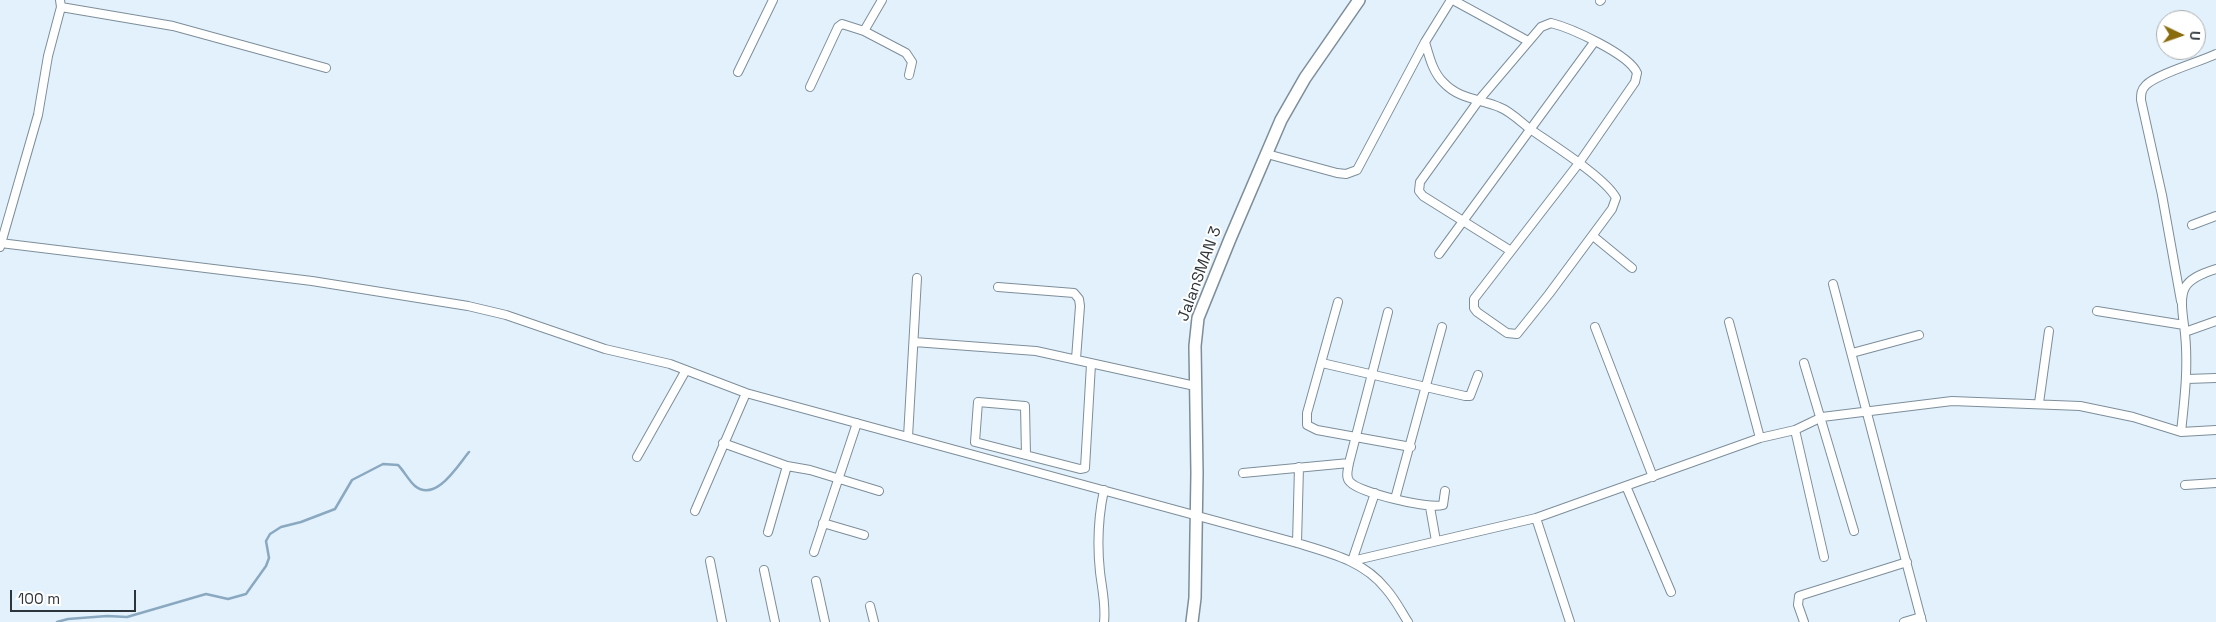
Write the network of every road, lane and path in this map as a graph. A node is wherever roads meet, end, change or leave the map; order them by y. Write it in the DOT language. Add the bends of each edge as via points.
graph roads {
  1 [pos="773,0"];
  2 [pos="882,0"];
  3 [pos="1359,0"];
  4 [pos="1452,0"];
  5 [pos="60,4"];
  6 [pos="864,31"];
  7 [pos="1528,41"];
  8 [pos="1595,41"];
  9 [pos="1425,42"];
  10 [pos="2216,54"];
  11 [pos="326,68"];
  12 [pos="738,72"];
  13 [pos="909,75"];
  14 [pos="810,87"];
  15 [pos="1479,100"];
  16 [pos="1532,130"];
  17 [pos="1267,154"];
  18 [pos="1579,163"];
  19 [pos="2216,216"];
  20 [pos="1464,221"];
  21 [pos="2192,224"];
  22 [pos="1592,236"];
  23 [pos="0,245"];
  24 [pos="1510,251"];
  25 [pos="1439,254"];
  26 [pos="1632,268"];
  27 [pos="2216,269"];
  28 [pos="917,278"];
  29 [pos="1833,284"];
  30 [pos="998,287"];
  31 [pos="2181,301"];
  32 [pos="1338,302"];
  33 [pos="2097,311"];
  34 [pos="1388,312"];
  35 [pos="2216,321"];
  36 [pos="1729,322"];
  37 [pos="1442,327"];
  38 [pos="1595,327"];
  39 [pos="2185,328"];
  40 [pos="2049,331"];
  41 [pos="1919,335"];
  42 [pos="914,342"];
  43 [pos="1852,353"];
  44 [pos="1076,359"];
  45 [pos="1322,363"];
  46 [pos="1804,363"];
  47 [pos="1092,364"];
  48 [pos="686,370"];
  49 [pos="1478,375"];
  50 [pos="1372,376"];
  51 [pos="2216,378"];
  52 [pos="2187,379"];
  53 [pos="1196,386"];
  54 [pos="1426,388"];
  55 [pos="746,392"];
  56 [pos="2038,403"];
  57 [pos="1867,411"];
  58 [pos="1822,417"];
  59 [pos="857,423"];
  60 [pos="1795,430"];
  61 [pos="2216,430"];
  62 [pos="2181,432"];
  63 [pos="908,437"];
  64 [pos="1356,437"];
  65 [pos="1760,438"];
  66 [pos="723,443"];
  67 [pos="1411,447"];
  68 [pos="1026,455"];
  69 [pos="637,457"];
  70 [pos="1349,464"];
  71 [pos="787,466"];
  72 [pos="1299,467"];
  73 [pos="1243,473"];
  74 [pos="1653,477"];
  75 [pos="838,478"];
  76 [pos="2216,482"];
  77 [pos="2185,485"];
  78 [pos="1626,486"];
  79 [pos="1104,490"];
  80 [pos="1445,491"];
  81 [pos="879,492"];
  82 [pos="1375,493"];
  83 [pos="1395,499"];
  84 [pos="1430,507"];
  85 [pos="695,511"];
  86 [pos="1195,515"];
  87 [pos="1536,518"];
  88 [pos="823,523"];
  89 [pos="1854,531"];
  90 [pos="768,532"];
  91 [pos="864,535"];
  92 [pos="1436,541"];
  93 [pos="1297,543"];
  94 [pos="814,552"];
  95 [pos="1824,557"];
  96 [pos="1352,561"];
  97 [pos="710,562"];
  98 [pos="1907,562"];
  99 [pos="764,570"];
  100 [pos="816,581"];
  101 [pos="1671,592"];
  102 [pos="870,606"];
  103 [pos="1921,619"];
  104 [pos="722,622"];
  105 [pos="775,622"];
  106 [pos="825,622"];
  107 [pos="874,622"];
  108 [pos="1104,622"];
  109 [pos="1192,622"];
  110 [pos="1408,622"];
  111 [pos="1570,622"];
  112 [pos="1804,622"];
  113 [pos="1904,622"];
  1 -- 12 [label="street"];
  2 -- 6 [label="street"];
  3 -- 17 [label="street, JalanSMAN 3" via="1305,78 1281,120"];
  4 -- 7 [label="street"];
  4 -- 9 [label="street"];
  5 -- 11 [label="street" via="173,26"];
  5 -- 23 [label="street" via="38,115"];
  6 -- 13 [label="street" via="906,53 912,62"];
  6 -- 14 [label="street" via="847,24 838,27"];
  7 -- 8 [label="street" via="1541,27 1551,23"];
  7 -- 15 [label="street"];
  8 -- 16 [label="street"];
  8 -- 18 [label="street" via="1635,69 1637,78"];
  9 -- 15 [label="street" via="1432,65 1442,82 1453,92"];
  9 -- 17 [label="street" via="1357,170 1337,173"];
  10 -- 31 [label="street" via="2158,78 2142,90 2141,100"];
  15 -- 16 [label="street" via="1501,108"];
  15 -- 20 [label="street" via="1418,187 1422,196"];
  16 -- 18 [label="street"];
  16 -- 20 [label="street"];
  17 -- 53 [label="street, JalanSMAN 3" via="1198,318"];
  18 -- 22 [label="street" via="1616,198"];
  18 -- 24 [label="street"];
  19 -- 21 [label="street"];
  20 -- 24 [label="street"];
  20 -- 25 [label="street"];
  22 -- 24 [label="street" via="1517,334 1507,333 1477,312 1473,304"];
  22 -- 26 [label="street"];
  23 -- 48 [label="street" via="312,281 468,306 506,315 605,349"];
  27 -- 31 [label="street" via="2191,278"];
  28 -- 42 [label="street"];
  29 -- 43 [label="street"];
  30 -- 44 [label="street" via="1074,293 1080,306"];
  31 -- 39 [label="street"];
  32 -- 45 [label="street"];
  33 -- 39 [label="street"];
  34 -- 50 [label="street"];
  35 -- 39 [label="street"];
  36 -- 65 [label="street"];
  37 -- 54 [label="street"];
  38 -- 74 [label="street"];
  39 -- 52 [label="street"];
  40 -- 56 [label="street"];
  41 -- 43 [label="street"];
  42 -- 44 [label="street" via="1036,351"];
  42 -- 63 [label="street"];
  43 -- 57 [label="street"];
  44 -- 47 [label="street"];
  45 -- 50 [label="street"];
  45 -- 64 [label="street" via="1306,425"];
  46 -- 58 [label="street"];
  47 -- 53 [label="street"];
  47 -- 68 [label="street" via="1085,468"];
  48 -- 55 [label="street"];
  48 -- 69 [label="street"];
  49 -- 54 [label="street" via="1470,396"];
  50 -- 54 [label="street"];
  50 -- 64 [label="street"];
  51 -- 52 [label="street"];
  52 -- 62 [label="street"];
  53 -- 86 [label="street, JalanSMAN 3"];
  54 -- 67 [label="street"];
  55 -- 59 [label="street"];
  55 -- 66 [label="street"];
  56 -- 57 [label="street" via="1952,401"];
  56 -- 62 [label="street" via="2080,406 2133,417"];
  57 -- 58 [label="street"];
  57 -- 98 [label="street"];
  58 -- 60 [label="street"];
  58 -- 89 [label="street"];
  59 -- 63 [label="street"];
  59 -- 75 [label="street"];
  60 -- 65 [label="street"];
  60 -- 95 [label="street"];
  61 -- 62 [label="street"];
  63 -- 79 [label="street"];
  64 -- 67 [label="street"];
  64 -- 70 [label="street"];
  65 -- 74 [label="street"];
  66 -- 71 [label="street"];
  66 -- 85 [label="street"];
  67 -- 83 [label="street"];
  68 -- 68 [label="street" via="975,442 978,402 1025,406"];
  70 -- 72 [label="street"];
  70 -- 82 [label="street" via="1349,481"];
  71 -- 75 [label="street"];
  71 -- 90 [label="street"];
  72 -- 73 [label="street"];
  72 -- 93 [label="street"];
  74 -- 78 [label="street"];
  75 -- 81 [label="street"];
  75 -- 88 [label="street"];
  76 -- 77 [label="street"];
  78 -- 87 [label="street"];
  78 -- 101 [label="street"];
  79 -- 86 [label="street"];
  79 -- 108 [label="street" via="1097,546 1105,604"];
  80 -- 84 [label="street" via="1442,505"];
  82 -- 83 [label="street"];
  82 -- 96 [label="street"];
  83 -- 84 [label="street"];
  84 -- 92 [label="street"];
  86 -- 93 [label="street"];
  86 -- 109 [label="street, JalanSMAN 3"];
  87 -- 92 [label="street"];
  87 -- 111 [label="street"];
  88 -- 91 [label="street"];
  88 -- 94 [label="street"];
  92 -- 96 [label="street"];
  93 -- 96 [label="street"];
  96 -- 110 [label="street" via="1386,589"];
  97 -- 104 [label="street"];
  98 -- 103 [label="street"];
  98 -- 112 [label="street" via="1803,594 1797,599"];
  99 -- 105 [label="street"];
  100 -- 106 [label="street"];
  102 -- 107 [label="street"];
  103 -- 113 [label="street"];
}
